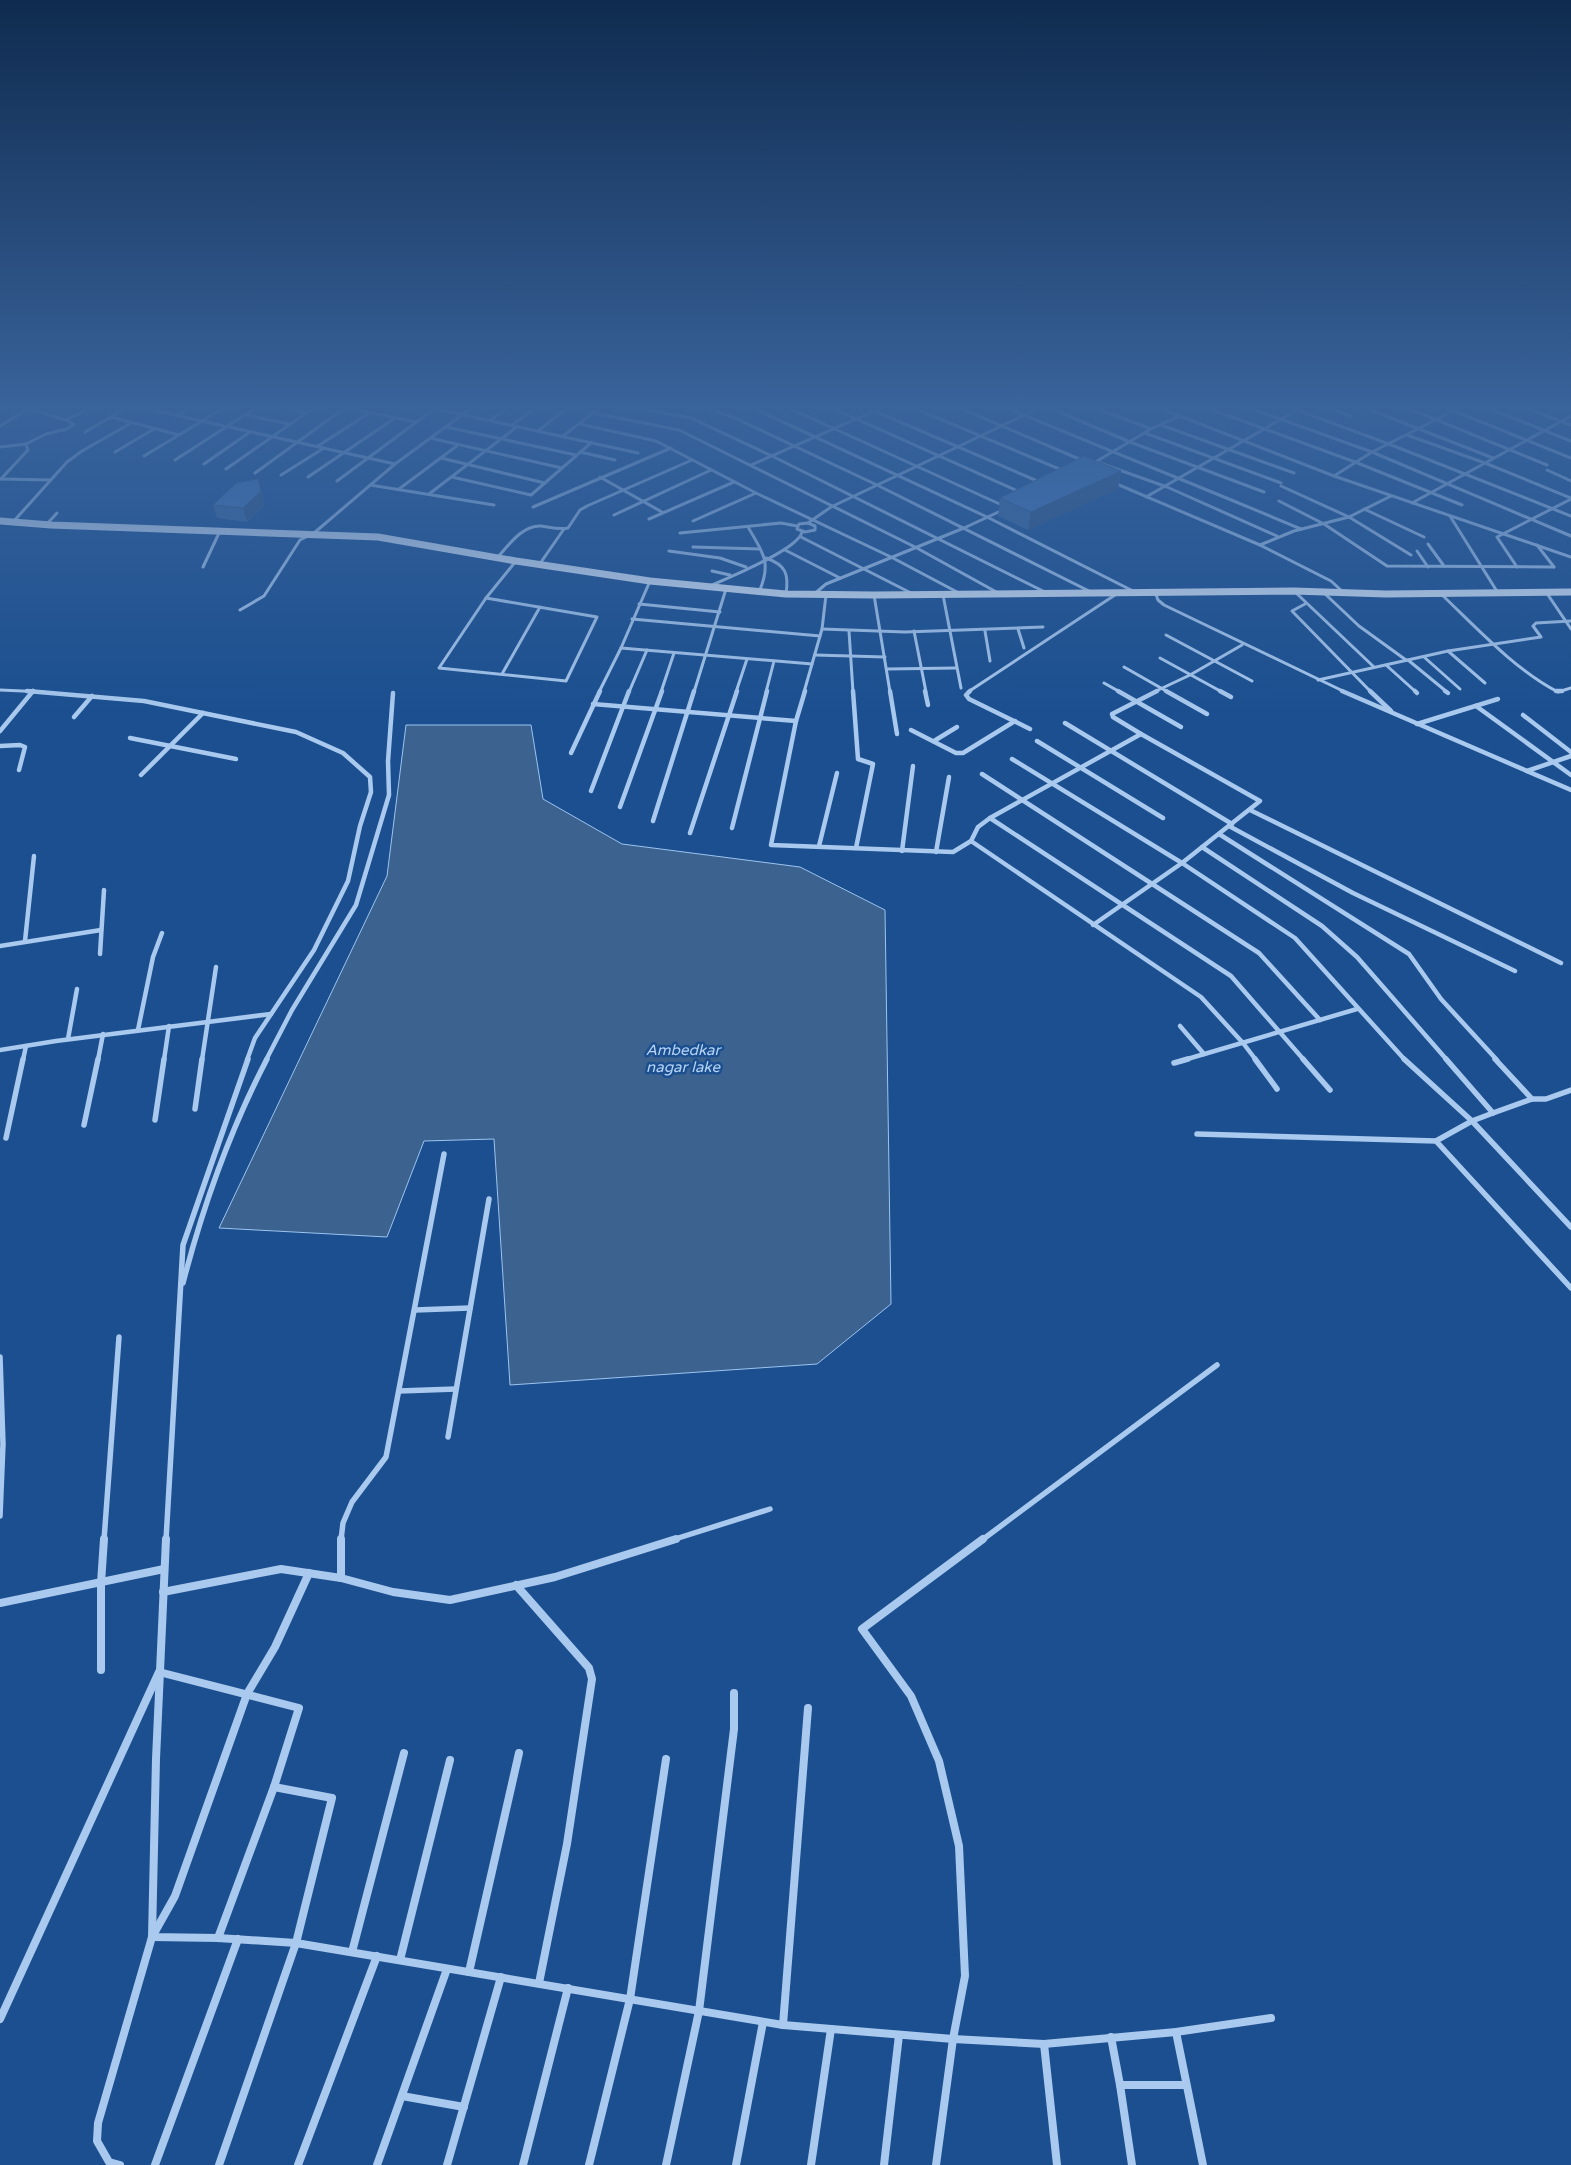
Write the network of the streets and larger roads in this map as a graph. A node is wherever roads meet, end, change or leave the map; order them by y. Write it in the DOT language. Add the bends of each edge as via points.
graph roads {
  1 [pos="24,510"];
  2 [pos="341,510"];
  3 [pos="580,510"];
  4 [pos="624,510"];
  5 [pos="658,510"];
  6 [pos="667,510"];
  7 [pos="718,510"];
  8 [pos="793,510"];
  9 [pos="826,510"];
  10 [pos="837,510"];
  11 [pos="882,510"];
  12 [pos="928,510"];
  13 [pos="972,510"];
  14 [pos="1002,510"];
  15 [pos="1175,510"];
  16 [pos="1218,510"];
  17 [pos="1257,510"];
  18 [pos="1296,510"];
  19 [pos="1334,510"];
  20 [pos="1362,510"];
  21 [pos="1366,510"];
  22 [pos="1433,510"];
  23 [pos="1513,510"];
  24 [pos="1549,510"];
  25 [pos="1558,510"];
  26 [pos="662,512"];
  27 [pos="57,513"];
  28 [pos="614,515"];
  29 [pos="1450,516"];
  30 [pos="1571,516"];
  31 [pos="987,517"];
  32 [pos="1349,517"];
  33 [pos="1532,518"];
  34 [pos="648,519"];
  35 [pos="813,519"];
  36 [pos="0,521"];
  37 [pos="693,521"];
  38 [pos="13,522"];
  39 [pos="808,523"];
  40 [pos="1324,524"];
  41 [pos="46,525"];
  42 [pos="798,526"];
  43 [pos="748,527"];
  44 [pos="964,528"];
  45 [pos="564,529"];
  46 [pos="1301,529"];
  47 [pos="220,531"];
  48 [pos="802,532"];
  49 [pos="1502,532"];
  50 [pos="314,533"];
  51 [pos="680,533"];
  52 [pos="1276,536"];
  53 [pos="1571,536"];
  54 [pos="802,537"];
  55 [pos="1424,537"];
  56 [pos="939,538"];
  57 [pos="1428,544"];
  58 [pos="1260,545"];
  59 [pos="1537,545"];
  60 [pos="694,547"];
  61 [pos="915,547"];
  62 [pos="760,549"];
  63 [pos="785,550"];
  64 [pos="1417,551"];
  65 [pos="669,552"];
  66 [pos="1571,553"];
  67 [pos="1411,555"];
  68 [pos="766,557"];
  69 [pos="891,557"];
  70 [pos="1569,557"];
  71 [pos="497,558"];
  72 [pos="516,561"];
  73 [pos="540,564"];
  74 [pos="1444,566"];
  75 [pos="203,567"];
  76 [pos="746,567"];
  77 [pos="1428,567"];
  78 [pos="1480,567"];
  79 [pos="1517,567"];
  80 [pos="864,568"];
  81 [pos="712,571"];
  82 [pos="730,575"];
  83 [pos="840,578"];
  84 [pos="650,580"];
  85 [pos="707,587"];
  86 [pos="726,589"];
  87 [pos="1294,591"];
  88 [pos="1322,591"];
  89 [pos="759,592"];
  90 [pos="1119,592"];
  91 [pos="1136,592"];
  92 [pos="1155,592"];
  93 [pos="1343,592"];
  94 [pos="1546,592"];
  95 [pos="1571,592"];
  96 [pos="960,593"];
  97 [pos="1048,593"];
  98 [pos="1092,593"];
  99 [pos="1498,593"];
  100 [pos="786,594"];
  101 [pos="1000,594"];
  102 [pos="1441,594"];
  103 [pos="813,595"];
  104 [pos="915,595"];
  105 [pos="943,595"];
  106 [pos="826,596"];
  107 [pos="874,596"];
  108 [pos="486,598"];
  109 [pos="639,604"];
  110 [pos="1306,604"];
  111 [pos="540,607"];
  112 [pos="240,610"];
  113 [pos="720,612"];
  114 [pos="632,619"];
  115 [pos="1565,621"];
  116 [pos="1571,621"];
  117 [pos="714,627"];
  118 [pos="1044,627"];
  119 [pos="1018,628"];
  120 [pos="822,629"];
  121 [pos="1571,629"];
  122 [pos="985,630"];
  123 [pos="849,631"];
  124 [pos="914,631"];
  125 [pos="950,631"];
  126 [pos="881,632"];
  127 [pos="1166,635"];
  128 [pos="820,636"];
  129 [pos="1494,644"];
  130 [pos="1242,645"];
  131 [pos="622,648"];
  132 [pos="1024,648"];
  133 [pos="647,650"];
  134 [pos="1448,651"];
  135 [pos="674,653"];
  136 [pos="707,655"];
  137 [pos="815,656"];
  138 [pos="852,656"];
  139 [pos="885,656"];
  140 [pos="1424,656"];
  141 [pos="1160,658"];
  142 [pos="747,659"];
  143 [pos="1407,660"];
  144 [pos="774,661"];
  145 [pos="990,661"];
  146 [pos="1216,661"];
  147 [pos="812,664"];
  148 [pos="1386,665"];
  149 [pos="1124,667"];
  150 [pos="1374,667"];
  151 [pos="956,668"];
  152 [pos="887,669"];
  153 [pos="921,669"];
  154 [pos="1351,673"];
  155 [pos="502,674"];
  156 [pos="1190,675"];
  157 [pos="1252,680"];
  158 [pos="1317,680"];
  159 [pos="1104,683"];
  160 [pos="1485,683"];
  161 [pos="961,688"];
  162 [pos="1163,688"];
  163 [pos="1571,688"];
  164 [pos="1460,689"];
  165 [pos="0,690"];
  166 [pos="33,691"];
  167 [pos="393,693"];
  168 [pos="1418,693"];
  169 [pos="1448,693"];
  170 [pos="92,696"];
  171 [pos="1231,697"];
  172 [pos="1498,698"];
  173 [pos="1136,700"];
  174 [pos="592,704"];
  175 [pos="928,705"];
  176 [pos="1476,706"];
  177 [pos="622,707"];
  178 [pos="656,709"];
  179 [pos="689,712"];
  180 [pos="203,713"];
  181 [pos="1207,714"];
  182 [pos="1395,714"];
  183 [pos="727,715"];
  184 [pos="1522,715"];
  185 [pos="74,717"];
  186 [pos="760,717"];
  187 [pos="796,721"];
  188 [pos="1014,721"];
  189 [pos="1065,723"];
  190 [pos="1417,724"];
  191 [pos="957,727"];
  192 [pos="1181,727"];
  193 [pos="1030,729"];
  194 [pos="911,730"];
  195 [pos="0,731"];
  196 [pos="897,734"];
  197 [pos="1141,734"];
  198 [pos="130,738"];
  199 [pos="934,741"];
  200 [pos="1037,741"];
  201 [pos="0,746"];
  202 [pos="170,746"];
  203 [pos="1111,751"];
  204 [pos="1571,752"];
  205 [pos="571,753"];
  206 [pos="1571,756"];
  207 [pos="236,759"];
  208 [pos="1012,759"];
  209 [pos="1554,762"];
  210 [pos="913,766"];
  211 [pos="1082,767"];
  212 [pos="19,770"];
  213 [pos="1527,771"];
  214 [pos="837,773"];
  215 [pos="141,774"];
  216 [pos="982,774"];
  217 [pos="1571,775"];
  218 [pos="949,777"];
  219 [pos="1050,783"];
  220 [pos="1571,790"];
  221 [pos="591,792"];
  222 [pos="1020,800"];
  223 [pos="620,806"];
  224 [pos="1250,810"];
  225 [pos="990,818"];
  226 [pos="1162,818"];
  227 [pos="653,821"];
  228 [pos="1230,825"];
  229 [pos="732,828"];
  230 [pos="690,833"];
  231 [pos="1219,834"];
  232 [pos="971,841"];
  233 [pos="819,846"];
  234 [pos="1202,847"];
  235 [pos="856,848"];
  236 [pos="902,851"];
  237 [pos="936,852"];
  238 [pos="34,856"];
  239 [pos="1182,863"];
  240 [pos="1152,883"];
  241 [pos="104,890"];
  242 [pos="1123,903"];
  243 [pos="1093,925"];
  244 [pos="101,930"];
  245 [pos="162,933"];
  246 [pos="26,941"];
  247 [pos="0,946"];
  248 [pos="100,954"];
  249 [pos="1561,963"];
  250 [pos="216,967"];
  251 [pos="1515,971"];
  252 [pos="77,989"];
  253 [pos="1357,1009"];
  254 [pos="271,1014"];
  255 [pos="1320,1020"];
  256 [pos="208,1021"];
  257 [pos="169,1026"];
  258 [pos="1180,1026"];
  259 [pos="138,1030"];
  260 [pos="1282,1032"];
  261 [pos="103,1034"];
  262 [pos="68,1039"];
  263 [pos="1242,1043"];
  264 [pos="26,1046"];
  265 [pos="0,1050"];
  266 [pos="1204,1054"];
  267 [pos="1174,1063"];
  268 [pos="1277,1089"];
  269 [pos="1330,1090"];
  270 [pos="1571,1090"];
  271 [pos="1532,1099"];
  272 [pos="195,1109"];
  273 [pos="1493,1113"];
  274 [pos="155,1120"];
  275 [pos="1472,1121"];
  276 [pos="84,1125"];
  277 [pos="1197,1134"];
  278 [pos="6,1138"];
  279 [pos="1436,1142"];
  280 [pos="444,1154"];
  281 [pos="489,1199"];
  282 [pos="1571,1227"];
  283 [pos="1571,1288"];
  284 [pos="181,1294"];
  285 [pos="470,1308"];
  286 [pos="415,1310"];
  287 [pos="119,1337"];
  288 [pos="0,1356"];
  289 [pos="1217,1365"];
  290 [pos="456,1389"];
  291 [pos="399,1391"];
  292 [pos="448,1437"];
  293 [pos="770,1509"];
  294 [pos="0,1516"];
  295 [pos="164,1569"];
  296 [pos="308,1573"];
  297 [pos="341,1578"];
  298 [pos="101,1583"];
  299 [pos="516,1585"];
  300 [pos="163,1592"];
  301 [pos="0,1603"];
  302 [pos="101,1670"];
  303 [pos="159,1672"];
  304 [pos="734,1693"];
  305 [pos="247,1694"];
  306 [pos="808,1708"];
  307 [pos="404,1753"];
  308 [pos="519,1753"];
  309 [pos="666,1759"];
  310 [pos="450,1760"];
  311 [pos="274,1787"];
  312 [pos="152,1937"];
  313 [pos="218,1938"];
  314 [pos="238,1939"];
  315 [pos="296,1943"];
  316 [pos="352,1952"];
  317 [pos="377,1956"];
  318 [pos="400,1960"];
  319 [pos="447,1968"];
  320 [pos="469,1972"];
  321 [pos="501,1977"];
  322 [pos="539,1983"];
  323 [pos="568,1988"];
  324 [pos="630,1999"];
  325 [pos="698,2010"];
  326 [pos="1271,2018"];
  327 [pos="0,2019"];
  328 [pos="763,2022"];
  329 [pos="783,2025"];
  330 [pos="831,2029"];
  331 [pos="1176,2032"];
  332 [pos="899,2035"];
  333 [pos="1111,2037"];
  334 [pos="953,2039"];
  335 [pos="1044,2044"];
  336 [pos="1120,2085"];
  337 [pos="1186,2086"];
  338 [pos="402,2096"];
  339 [pos="464,2107"];
  340 [pos="120,2165"];
  341 [pos="156,2165"];
  342 [pos="219,2165"];
  343 [pos="298,2165"];
  344 [pos="377,2165"];
  345 [pos="447,2165"];
  346 [pos="523,2165"];
  347 [pos="589,2165"];
  348 [pos="666,2165"];
  349 [pos="736,2165"];
  350 [pos="812,2165"];
  351 [pos="884,2165"];
  352 [pos="936,2165"];
  353 [pos="1057,2165"];
  354 [pos="1132,2165"];
  355 [pos="1203,2165"];
  1 -- 38 [label="street"];
  2 -- 50 [label="street"];
  3 -- 45 [label="street" via="571,526"];
  4 -- 28 [label="street"];
  5 -- 26 [label="street"];
  6 -- 26 [label="street"];
  7 -- 37 [label="street"];
  8 -- 35 [label="street"];
  9 -- 35 [label="street"];
  10 -- 61 [label="street"];
  11 -- 56 [label="street"];
  12 -- 44 [label="street"];
  13 -- 31 [label="street"];
  14 -- 31 [label="street"];
  15 -- 58 [label="street"];
  16 -- 52 [label="street"];
  17 -- 46 [label="street"];
  18 -- 40 [label="street"];
  19 -- 32 [label="street"];
  20 -- 32 [label="street"];
  21 -- 55 [label="street"];
  22 -- 29 [label="street"];
  23 -- 33 [label="street"];
  24 -- 33 [label="street"];
  25 -- 30 [label="street"];
  26 -- 34 [label="street"];
  27 -- 41 [label="street"];
  29 -- 49 [label="street"];
  29 -- 78 [label="street"];
  31 -- 44 [label="street"];
  31 -- 91 [label="street"];
  32 -- 40 [label="street"];
  32 -- 67 [label="street"];
  33 -- 49 [label="street"];
  33 -- 53 [label="street"];
  35 -- 39 [label="street"];
  35 -- 69 [label="street"];
  36 -- 38 [label="street"];
  38 -- 41 [label="street"];
  39 -- 42 [label="street"];
  39 -- 48 [label="street" via="815,526 815,530"];
  40 -- 46 [label="street"];
  40 -- 77 [label="street" via="1382,564"];
  41 -- 47 [label="street"];
  42 -- 43 [label="street" via="781,523"];
  42 -- 48 [label="street"];
  43 -- 51 [label="street"];
  43 -- 62 [label="street"];
  44 -- 56 [label="street"];
  44 -- 98 [label="street"];
  45 -- 71 [label="street" via="530,527"];
  45 -- 73 [label="street"];
  46 -- 52 [label="street"];
  47 -- 50 [label="street"];
  47 -- 75 [label="street"];
  48 -- 54 [label="street"];
  49 -- 59 [label="street"];
  49 -- 79 [label="street" via="1497,536"];
  50 -- 71 [label="street" via="378,537"];
  50 -- 112 [label="street" via="300,540 264,596"];
  52 -- 58 [label="street"];
  54 -- 63 [label="street"];
  54 -- 80 [label="street"];
  56 -- 61 [label="street"];
  56 -- 97 [label="street"];
  57 -- 74 [label="street"];
  58 -- 93 [label="street" via="1331,581"];
  59 -- 70 [label="street"];
  59 -- 79 [label="street" via="1554,567"];
  60 -- 62 [label="street"];
  61 -- 69 [label="street"];
  61 -- 101 [label="street"];
  62 -- 68 [label="street"];
  63 -- 68 [label="street"];
  63 -- 83 [label="street"];
  64 -- 77 [label="street"];
  65 -- 76 [label="street" via="720,558"];
  66 -- 70 [label="street"];
  68 -- 76 [label="street"];
  68 -- 89 [label="street" via="768,572"];
  68 -- 100 [label="street" via="787,570"];
  69 -- 80 [label="street"];
  69 -- 96 [label="street"];
  71 -- 72 [label="street"];
  72 -- 73 [label="street"];
  72 -- 108 [label="street"];
  73 -- 84 [label="street"];
  74 -- 77 [label="street"];
  74 -- 78 [label="street"];
  76 -- 82 [label="street"];
  78 -- 79 [label="street"];
  78 -- 99 [label="street"];
  80 -- 83 [label="street"];
  80 -- 104 [label="street"];
  81 -- 82 [label="street"];
  82 -- 85 [label="street"];
  83 -- 103 [label="street" via="819,588"];
  84 -- 85 [label="street"];
  84 -- 109 [label="street"];
  85 -- 86 [label="street"];
  86 -- 89 [label="street"];
  86 -- 113 [label="street"];
  87 -- 88 [label="street"];
  87 -- 92 [label="street"];
  87 -- 110 [label="street"];
  88 -- 93 [label="street"];
  88 -- 143 [label="street" via="1359,626"];
  89 -- 100 [label="street"];
  90 -- 91 [label="street"];
  90 -- 98 [label="street"];
  90 -- 188 [label="street" via="968,692 968,699"];
  91 -- 92 [label="street"];
  92 -- 130 [label="street" via="1164,605"];
  93 -- 102 [label="street"];
  94 -- 95 [label="street"];
  94 -- 99 [label="street"];
  94 -- 115 [label="street"];
  96 -- 101 [label="street"];
  96 -- 105 [label="street"];
  97 -- 98 [label="street"];
  97 -- 101 [label="street"];
  99 -- 102 [label="street"];
  100 -- 103 [label="street"];
  102 -- 129 [label="street"];
  103 -- 106 [label="street"];
  104 -- 105 [label="street"];
  104 -- 107 [label="street"];
  105 -- 125 [label="street"];
  106 -- 107 [label="street"];
  106 -- 120 [label="street"];
  107 -- 126 [label="street"];
  108 -- 111 [label="street"];
  108 -- 155 [label="street" via="439,668"];
  109 -- 113 [label="street"];
  109 -- 114 [label="street"];
  110 -- 150 [label="street"];
  110 -- 154 [label="street" via="1292,611"];
  111 -- 155 [label="street"];
  111 -- 155 [label="street" via="597,617 566,681"];
  113 -- 117 [label="street"];
  114 -- 117 [label="street"];
  114 -- 131 [label="street"];
  115 -- 116 [label="street"];
  115 -- 121 [label="street"];
  115 -- 129 [label="street" via="1536,623 1533,626 1541,637"];
  117 -- 128 [label="street"];
  117 -- 136 [label="street"];
  118 -- 119 [label="street"];
  119 -- 122 [label="street"];
  119 -- 132 [label="street"];
  120 -- 123 [label="street"];
  120 -- 128 [label="street"];
  122 -- 125 [label="street"];
  122 -- 145 [label="street"];
  123 -- 126 [label="street"];
  123 -- 138 [label="street"];
  124 -- 125 [label="street"];
  124 -- 126 [label="street"];
  124 -- 153 [label="street"];
  125 -- 151 [label="street"];
  126 -- 139 [label="street"];
  127 -- 146 [label="street"];
  128 -- 137 [label="street"];
  129 -- 134 [label="street"];
  129 -- 163 [label="street" via="1550,689 1558,692"];
  130 -- 146 [label="street"];
  130 -- 158 [label="street"];
  131 -- 133 [label="street"];
  131 -- 174 [label="street"];
  133 -- 135 [label="street"];
  133 -- 177 [label="street"];
  134 -- 140 [label="street"];
  134 -- 160 [label="street"];
  135 -- 136 [label="street"];
  135 -- 178 [label="street"];
  136 -- 142 [label="street"];
  136 -- 179 [label="street"];
  137 -- 138 [label="street"];
  137 -- 147 [label="street"];
  138 -- 139 [label="street"];
  138 -- 235 [label="street" via="858,760 873,764"];
  139 -- 152 [label="street"];
  140 -- 143 [label="street"];
  140 -- 164 [label="street"];
  141 -- 156 [label="street"];
  142 -- 144 [label="street"];
  142 -- 183 [label="street"];
  143 -- 148 [label="street"];
  143 -- 169 [label="street"];
  144 -- 147 [label="street"];
  144 -- 186 [label="street"];
  146 -- 156 [label="street"];
  146 -- 157 [label="street"];
  147 -- 187 [label="street"];
  148 -- 150 [label="street"];
  148 -- 168 [label="street"];
  149 -- 162 [label="street"];
  150 -- 154 [label="street"];
  151 -- 153 [label="street"];
  151 -- 161 [label="street"];
  152 -- 153 [label="street"];
  152 -- 196 [label="street"];
  153 -- 175 [label="street"];
  154 -- 158 [label="street"];
  154 -- 182 [label="street"];
  156 -- 162 [label="street"];
  156 -- 171 [label="street"];
  158 -- 182 [label="street"];
  159 -- 173 [label="street"];
  162 -- 173 [label="street"];
  162 -- 181 [label="street"];
  165 -- 166 [label="street"];
  166 -- 170 [label="street"];
  166 -- 195 [label="street"];
  167 -- 284 [label="street" via="389,795 356,906 292,1010 243,1105 195,1236"];
  170 -- 180 [label="street" via="144,701"];
  170 -- 185 [label="street"];
  172 -- 176 [label="street"];
  173 -- 192 [label="street"];
  173 -- 197 [label="street" via="1112,714"];
  174 -- 177 [label="street"];
  174 -- 205 [label="street"];
  176 -- 190 [label="street"];
  176 -- 209 [label="street"];
  177 -- 178 [label="street"];
  177 -- 221 [label="street"];
  178 -- 179 [label="street"];
  178 -- 223 [label="street"];
  179 -- 183 [label="street"];
  179 -- 227 [label="street"];
  180 -- 202 [label="street"];
  180 -- 254 [label="street" via="296,732 343,753 370,777 371,792 348,881 314,950"];
  182 -- 190 [label="street"];
  183 -- 186 [label="street"];
  183 -- 230 [label="street"];
  184 -- 204 [label="street"];
  186 -- 187 [label="street"];
  186 -- 229 [label="street"];
  187 -- 233 [label="street" via="771,845"];
  188 -- 193 [label="street"];
  188 -- 199 [label="street" via="963,753 956,753"];
  189 -- 203 [label="street"];
  190 -- 213 [label="street"];
  191 -- 199 [label="street"];
  194 -- 199 [label="street"];
  197 -- 203 [label="street"];
  197 -- 224 [label="street" via="1260,802"];
  198 -- 202 [label="street"];
  200 -- 211 [label="street"];
  201 -- 212 [label="street" via="25,747"];
  202 -- 207 [label="street"];
  202 -- 215 [label="street"];
  203 -- 211 [label="street"];
  203 -- 228 [label="street"];
  206 -- 209 [label="street"];
  208 -- 219 [label="street"];
  209 -- 213 [label="street"];
  209 -- 217 [label="street"];
  210 -- 236 [label="street"];
  211 -- 219 [label="street"];
  211 -- 226 [label="street"];
  213 -- 220 [label="street"];
  214 -- 233 [label="street"];
  216 -- 222 [label="street"];
  218 -- 237 [label="street"];
  219 -- 222 [label="street"];
  219 -- 239 [label="street"];
  222 -- 225 [label="street"];
  222 -- 240 [label="street"];
  224 -- 228 [label="street"];
  224 -- 249 [label="street"];
  225 -- 232 [label="street" via="978,827"];
  225 -- 242 [label="street"];
  228 -- 231 [label="street"];
  228 -- 251 [label="street" via="1353,893"];
  231 -- 234 [label="street"];
  231 -- 271 [label="street" via="1409,954 1441,1000"];
  232 -- 237 [label="street" via="953,852"];
  232 -- 243 [label="street"];
  233 -- 235 [label="street"];
  234 -- 239 [label="street"];
  234 -- 273 [label="street" via="1322,926 1357,957"];
  235 -- 236 [label="street"];
  236 -- 237 [label="street"];
  238 -- 246 [label="street"];
  239 -- 240 [label="street"];
  239 -- 253 [label="street" via="1294,938"];
  240 -- 242 [label="street"];
  240 -- 255 [label="street" via="1258,953"];
  241 -- 244 [label="street"];
  242 -- 243 [label="street"];
  242 -- 260 [label="street" via="1231,976"];
  243 -- 263 [label="street" via="1201,997"];
  244 -- 246 [label="street"];
  244 -- 248 [label="street"];
  245 -- 259 [label="street" via="153,957"];
  246 -- 247 [label="street"];
  250 -- 256 [label="street"];
  252 -- 262 [label="street"];
  253 -- 255 [label="street"];
  253 -- 275 [label="street" via="1410,1066"];
  254 -- 256 [label="street"];
  254 -- 284 [label="street" via="255,1038 183,1245"];
  255 -- 260 [label="street"];
  256 -- 257 [label="street"];
  256 -- 272 [label="street"];
  257 -- 259 [label="street"];
  257 -- 274 [label="street"];
  258 -- 266 [label="street"];
  259 -- 261 [label="street"];
  260 -- 263 [label="street"];
  260 -- 269 [label="street"];
  261 -- 262 [label="street"];
  261 -- 276 [label="street"];
  262 -- 264 [label="street"];
  263 -- 266 [label="street"];
  263 -- 268 [label="street"];
  264 -- 265 [label="street"];
  264 -- 278 [label="street"];
  266 -- 267 [label="street"];
  270 -- 271 [label="street" via="1546,1099"];
  271 -- 273 [label="street"];
  273 -- 275 [label="street"];
  275 -- 279 [label="street"];
  275 -- 282 [label="street"];
  277 -- 279 [label="street"];
  279 -- 283 [label="street"];
  280 -- 286 [label="street"];
  281 -- 285 [label="street"];
  284 -- 295 [label="street"];
  285 -- 286 [label="street"];
  285 -- 290 [label="street"];
  286 -- 291 [label="street"];
  287 -- 298 [label="street"];
  288 -- 294 [label="street" via="3,1444"];
  289 -- 334 [label="street" via="862,1629 911,1696 939,1761 958,1846 965,1976"];
  290 -- 291 [label="street"];
  290 -- 292 [label="street"];
  291 -- 297 [label="street" via="386,1457 360,1489 346,1513 341,1534"];
  293 -- 299 [label="street" via="555,1577"];
  295 -- 298 [label="street"];
  295 -- 300 [label="street"];
  296 -- 297 [label="street"];
  296 -- 300 [label="street" via="281,1568"];
  296 -- 305 [label="street" via="275,1647"];
  297 -- 299 [label="street" via="393,1592 450,1600"];
  298 -- 301 [label="street"];
  298 -- 302 [label="street"];
  299 -- 322 [label="street" via="589,1668 592,1679 567,1844"];
  300 -- 303 [label="street"];
  303 -- 305 [label="street"];
  303 -- 312 [label="street"];
  303 -- 327 [label="street"];
  304 -- 325 [label="street" via="734,1729"];
  305 -- 311 [label="street" via="299,1708"];
  305 -- 312 [label="street" via="175,1896"];
  306 -- 329 [label="street"];
  307 -- 316 [label="street"];
  308 -- 320 [label="street"];
  309 -- 324 [label="street"];
  310 -- 318 [label="street"];
  311 -- 313 [label="street"];
  311 -- 315 [label="street" via="332,1798"];
  312 -- 313 [label="street"];
  312 -- 340 [label="street" via="98,2123 97,2141 109,2162"];
  313 -- 314 [label="street"];
  314 -- 315 [label="street"];
  314 -- 341 [label="street"];
  315 -- 316 [label="street"];
  315 -- 342 [label="street"];
  316 -- 317 [label="street"];
  317 -- 318 [label="street"];
  317 -- 343 [label="street"];
  318 -- 319 [label="street"];
  319 -- 320 [label="street"];
  319 -- 338 [label="street"];
  320 -- 321 [label="street"];
  321 -- 322 [label="street"];
  321 -- 339 [label="street"];
  322 -- 323 [label="street"];
  323 -- 324 [label="street"];
  323 -- 346 [label="street"];
  324 -- 325 [label="street"];
  324 -- 347 [label="street"];
  325 -- 328 [label="street"];
  325 -- 348 [label="street"];
  326 -- 331 [label="street"];
  328 -- 329 [label="street"];
  328 -- 349 [label="street"];
  329 -- 330 [label="street"];
  330 -- 332 [label="street"];
  330 -- 350 [label="street"];
  331 -- 333 [label="street"];
  331 -- 337 [label="street"];
  332 -- 334 [label="street"];
  332 -- 351 [label="street"];
  333 -- 335 [label="street"];
  333 -- 336 [label="street"];
  334 -- 335 [label="street"];
  334 -- 352 [label="street"];
  335 -- 353 [label="street"];
  336 -- 337 [label="street"];
  336 -- 354 [label="street"];
  337 -- 355 [label="street"];
  338 -- 339 [label="street"];
  338 -- 344 [label="street"];
  339 -- 345 [label="street"];
}
